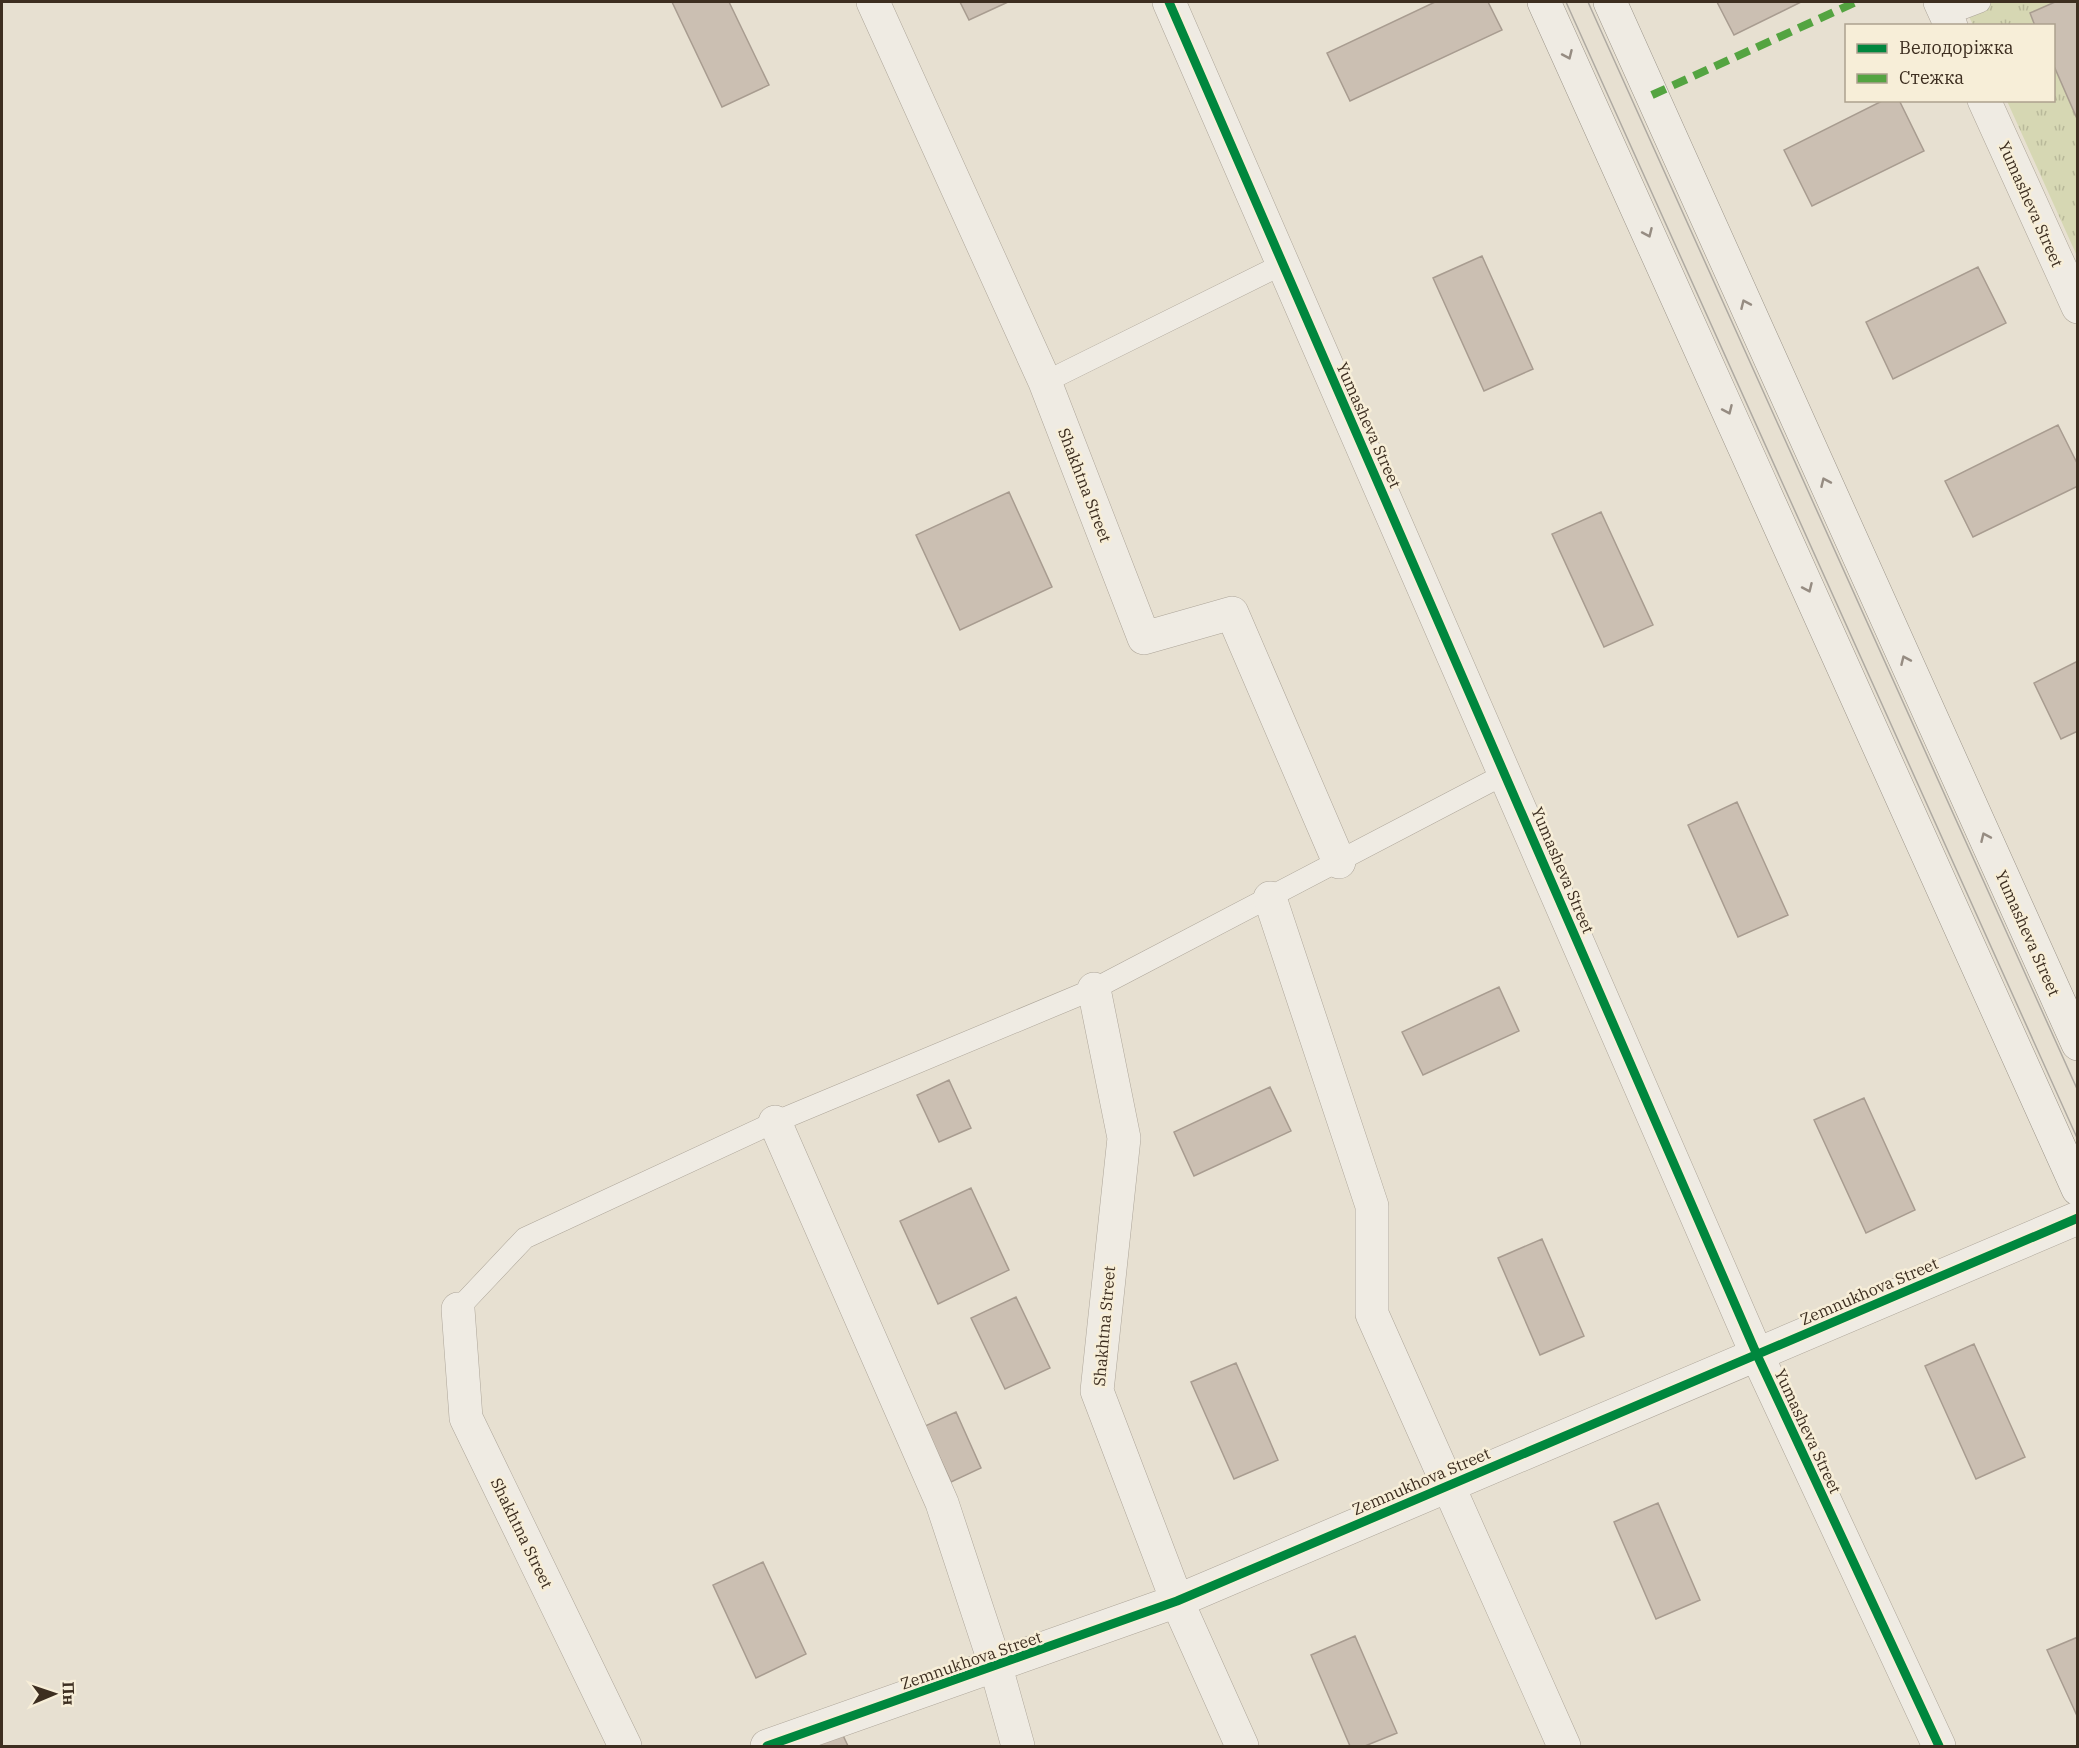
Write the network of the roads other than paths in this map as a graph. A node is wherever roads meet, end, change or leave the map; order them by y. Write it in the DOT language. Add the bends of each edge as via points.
graph roads {
  1 [pos="873,2"];
  2 [pos="1169,2"];
  3 [pos="1544,2"];
  4 [pos="1610,2"];
  5 [pos="1980,2"];
  6 [pos="1945,14"];
  7 [pos="1985,102"];
  8 [pos="1282,264"];
  9 [pos="2078,307"];
  10 [pos="1045,382"];
  11 [pos="1505,774"];
  12 [pos="1339,862"];
  13 [pos="1270,898"];
  14 [pos="1094,989"];
  15 [pos="2078,1044"];
  16 [pos="775,1122"];
  17 [pos="2078,1189"];
  18 [pos="2078,1218"];
  19 [pos="458,1309"];
  20 [pos="1757,1355"];
  21 [pos="1449,1485"];
  22 [pos="1178,1601"];
  23 [pos="996,1667"];
  24 [pos="625,1746"];
  25 [pos="767,1746"];
  26 [pos="1018,1746"];
  27 [pos="1242,1746"];
  28 [pos="1564,1746"];
  29 [pos="1939,1746"];
  1 -- 10 [label="street, Shakhtna Street"];
  2 -- 8 [label="street, Yumasheva Street"];
  3 -- 17 [label="street, one-way"];
  15 -- 4 [label="street, Yumasheva Street, one-way"];
  5 -- 6 [label="lane"];
  7 -- 9 [label="street, Yumasheva Street"];
  8 -- 10 [label="lane"];
  8 -- 11 [label="street, Yumasheva Street"];
  10 -- 12 [label="street, Shakhtna Street" via="1144,638 1232,613"];
  11 -- 12 [label="lane"];
  11 -- 20 [label="street, Yumasheva Street"];
  12 -- 13 [label="lane"];
  13 -- 14 [label="lane"];
  13 -- 21 [label="street" via="1372,1206 1372,1314"];
  14 -- 16 [label="lane"];
  14 -- 22 [label="street, Shakhtna Street" via="1124,1138 1097,1391"];
  16 -- 19 [label="lane" via="525,1238"];
  16 -- 23 [label="street" via="942,1503"];
  18 -- 20 [label="street, Zemnukhova Street"];
  19 -- 24 [label="street, Shakhtna Street" via="466,1418"];
  20 -- 21 [label="street, Zemnukhova Street"];
  20 -- 29 [label="street, Yumasheva Street"];
  21 -- 22 [label="street, Zemnukhova Street"];
  21 -- 28 [label="street"];
  22 -- 23 [label="street, Zemnukhova Street"];
  22 -- 27 [label="street, Shakhtna Street"];
  23 -- 25 [label="street, Zemnukhova Street"];
  23 -- 26 [label="street"];
}
